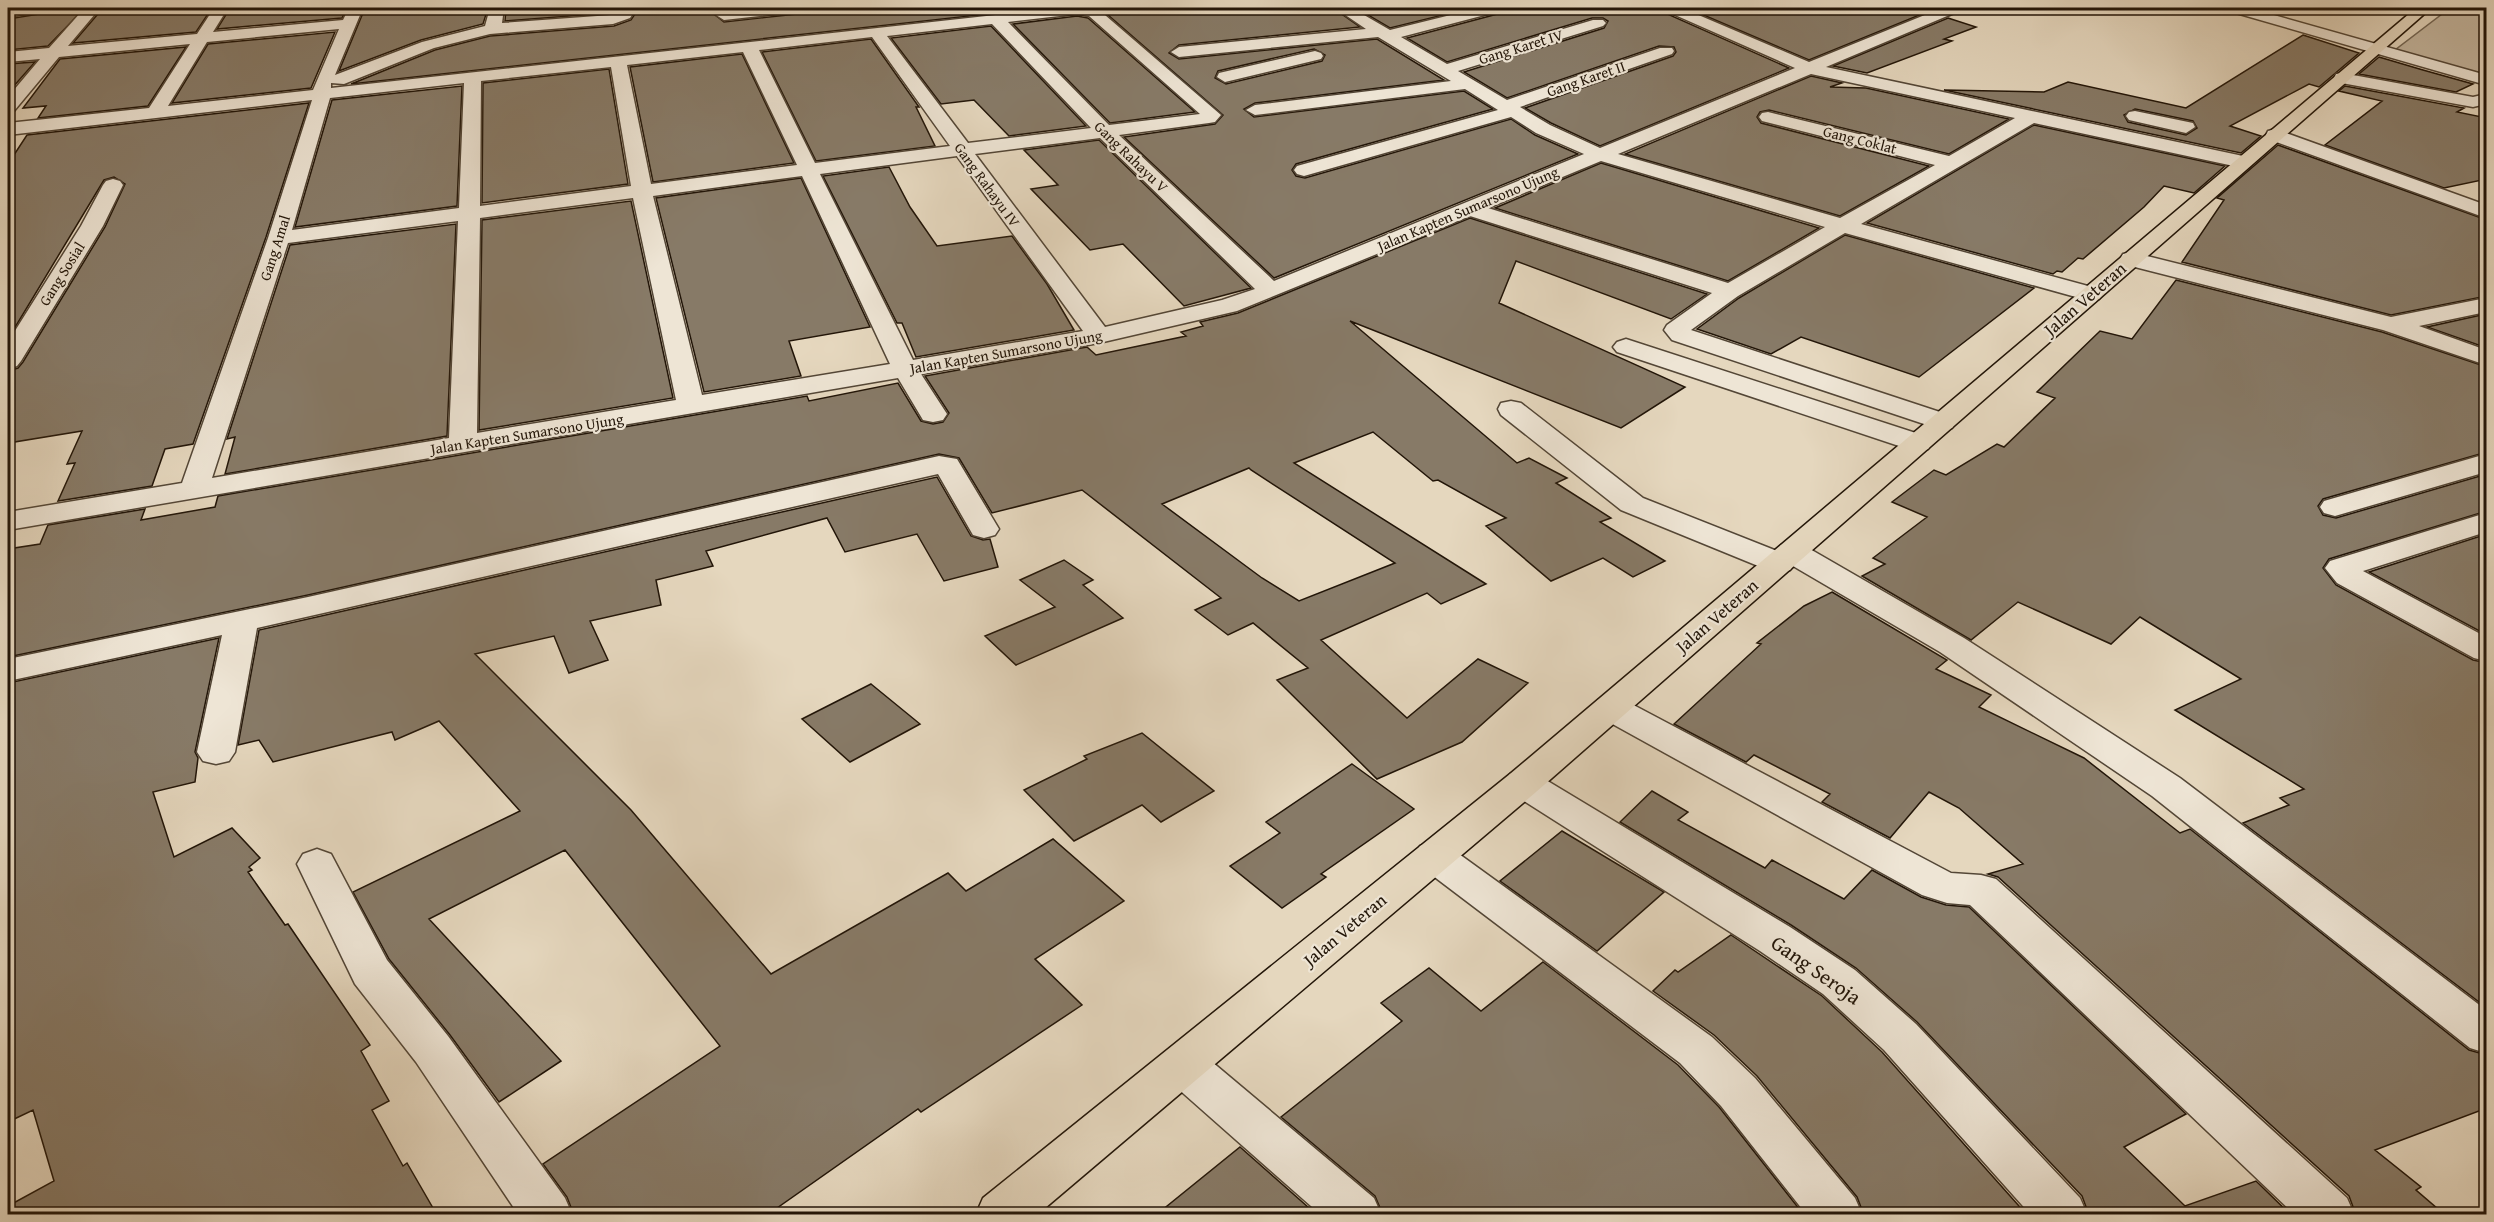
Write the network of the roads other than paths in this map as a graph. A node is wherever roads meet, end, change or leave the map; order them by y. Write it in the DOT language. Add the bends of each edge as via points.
graph roads {
  1 [pos="39,8"];
  2 [pos="221,8"];
  3 [pos="497,8"];
  4 [pos="630,8"];
  5 [pos="797,8"];
  6 [pos="1342,8"];
  7 [pos="1495,8"];
  8 [pos="1954,8"];
  9 [pos="2234,8"];
  10 [pos="2424,8"];
  11 [pos="1685,9"];
  12 [pos="8,13"];
  13 [pos="87,14"];
  14 [pos="352,16"];
  15 [pos="996,19"];
  16 [pos="1598,22"];
  17 [pos="490,29"];
  18 [pos="731,30"];
  19 [pos="877,33"];
  20 [pos="1387,36"];
  21 [pos="201,39"];
  22 [pos="2375,48"];
  23 [pos="1665,51"];
  24 [pos="1179,52"];
  25 [pos="54,53"];
  26 [pos="8,57"];
  27 [pos="618,61"];
  28 [pos="1811,69"];
  29 [pos="1444,70"];
  30 [pos="1225,77"];
  31 [pos="473,78"];
  32 [pos="2342,78"];
  33 [pos="2487,80"];
  34 [pos="1467,84"];
  35 [pos="26,88"];
  36 [pos="8,90"];
  37 [pos="322,90"];
  38 [pos="2487,99"];
  39 [pos="8,107"];
  40 [pos="1510,108"];
  41 [pos="1255,111"];
  42 [pos="154,114"];
  43 [pos="2135,116"];
  44 [pos="1768,117"];
  45 [pos="2031,117"];
  46 [pos="8,129"];
  47 [pos="1104,132"];
  48 [pos="2208,132"];
  49 [pos="2256,146"];
  50 [pos="962,151"];
  51 [pos="1600,155"];
  52 [pos="1952,163"];
  53 [pos="1304,170"];
  54 [pos="809,171"];
  55 [pos="113,185"];
  56 [pos="642,192"];
  57 [pos="1468,209"];
  58 [pos="2487,212"];
  59 [pos="469,213"];
  60 [pos="1843,226"];
  61 [pos="279,238"];
  62 [pos="2132,259"];
  63 [pos="1271,291"];
  64 [pos="1730,291"];
  65 [pos="2091,294"];
  66 [pos="2487,305"];
  67 [pos="2392,325"];
  68 [pos="1098,336"];
  69 [pos="1626,347"];
  70 [pos="2487,358"];
  71 [pos="8,361"];
  72 [pos="905,369"];
  73 [pos="691,407"];
  74 [pos="1511,409"];
  75 [pos="933,414"];
  76 [pos="1942,422"];
  77 [pos="1918,443"];
  78 [pos="463,445"];
  79 [pos="2487,463"];
  80 [pos="194,489"];
  81 [pos="2335,507"];
  82 [pos="8,521"];
  83 [pos="2487,522"];
  84 [pos="984,529"];
  85 [pos="1785,558"];
  86 [pos="241,621"];
  87 [pos="2487,651"];
  88 [pos="8,670"];
  89 [pos="1611,708"];
  90 [pos="216,752"];
  91 [pos="1523,783"];
  92 [pos="1434,855"];
  93 [pos="317,864"];
  94 [pos="2487,1035"];
  95 [pos="1184,1065"];
  96 [pos="547,1215"];
  97 [pos="1001,1215"];
  98 [pos="1356,1215"];
  99 [pos="1837,1215"];
  100 [pos="2062,1215"];
  101 [pos="2329,1215"];
  1 -- 12 [label="street"];
  2 -- 21 [label="street"];
  3 -- 17 [label="street"];
  4 -- 17 [label="street" via="625,15 613,19"];
  5 -- 18 [label="street"];
  6 -- 20 [label="street"];
  7 -- 20 [label="street"];
  8 -- 28 [label="street, Jalan Kapten Sumarsono Ujung"];
  9 -- 22 [label="street"];
  10 -- 22 [label="main road, Jalan Veteran"];
  11 -- 28 [label="street"];
  13 -- 25 [label="street"];
  14 -- 21 [label="street"];
  14 -- 37 [label="street, Gang Amal"];
  15 -- 19 [label="street"];
  15 -- 47 [label="street, Gang Rahayu V"];
  15 -- 47 [label="street" via="1077,10 1093,12 1212,115"];
  16 -- 29 [label="street, Gang Karet IV"];
  17 -- 37 [label="street" via="428,45"];
  18 -- 19 [label="street"];
  18 -- 27 [label="street"];
  18 -- 54 [label="street"];
  19 -- 50 [label="street, Gang Rahayu IV"];
  20 -- 24 [label="street"];
  20 -- 29 [label="street"];
  20 -- 30 [label="street"];
  21 -- 25 [label="street"];
  21 -- 42 [label="street"];
  22 -- 32 [label="main road, Jalan Veteran"];
  22 -- 33 [label="street"];
  23 -- 40 [label="street, Gang Karet II"];
  25 -- 26 [label="street"];
  25 -- 35 [label="street"];
  27 -- 31 [label="street"];
  27 -- 56 [label="street"];
  28 -- 45 [label="street"];
  28 -- 51 [label="street, Jalan Kapten Sumarsono Ujung"];
  29 -- 34 [label="street"];
  31 -- 37 [label="street"];
  31 -- 59 [label="street"];
  32 -- 38 [label="street" via="2473,102"];
  32 -- 49 [label="main road, Jalan Veteran"];
  34 -- 40 [label="street"];
  34 -- 41 [label="street"];
  35 -- 36 [label="street"];
  35 -- 39 [label="street"];
  37 -- 42 [label="street"];
  37 -- 61 [label="street, Gang Amal"];
  40 -- 51 [label="street" via="1557,136"];
  40 -- 53 [label="street, Gang Karet II"];
  42 -- 46 [label="street"];
  43 -- 48 [label="street"];
  44 -- 52 [label="street, Gang Coklat"];
  45 -- 49 [label="street"];
  45 -- 52 [label="street"];
  47 -- 50 [label="street"];
  47 -- 63 [label="street, Gang Rahayu V"];
  49 -- 58 [label="street"];
  49 -- 62 [label="main road, Jalan Veteran"];
  50 -- 54 [label="street"];
  50 -- 68 [label="street, Gang Rahayu IV"];
  51 -- 57 [label="street, Jalan Kapten Sumarsono Ujung"];
  51 -- 60 [label="street"];
  52 -- 60 [label="street"];
  54 -- 56 [label="street"];
  54 -- 72 [label="street"];
  55 -- 71 [label="street, Gang Sosial"];
  56 -- 59 [label="street"];
  56 -- 73 [label="street"];
  57 -- 63 [label="street, Jalan Kapten Sumarsono Ujung"];
  57 -- 64 [label="street"];
  59 -- 61 [label="street"];
  59 -- 78 [label="street"];
  60 -- 64 [label="street"];
  60 -- 65 [label="street"];
  61 -- 80 [label="street, Gang Amal"];
  62 -- 65 [label="main road, Jalan Veteran"];
  62 -- 67 [label="street"];
  63 -- 68 [label="street, Jalan Kapten Sumarsono Ujung" via="1198,314"];
  64 -- 76 [label="street" via="1677,327 1677,333"];
  65 -- 76 [label="main road, Jalan Veteran"];
  66 -- 67 [label="street"];
  67 -- 70 [label="street"];
  68 -- 72 [label="street, Jalan Kapten Sumarsono Ujung"];
  69 -- 77 [label="street"];
  72 -- 73 [label="street, Jalan Kapten Sumarsono Ujung"];
  72 -- 75 [label="street"];
  73 -- 78 [label="street, Jalan Kapten Sumarsono Ujung"];
  74 -- 85 [label="street" via="1632,504"];
  76 -- 77 [label="main road, Jalan Veteran"];
  77 -- 85 [label="main road, Jalan Veteran"];
  78 -- 80 [label="street, Jalan Kapten Sumarsono Ujung"];
  79 -- 81 [label="street"];
  80 -- 82 [label="street, Jalan Kapten Sumarsono Ujung"];
  83 -- 87 [label="street" via="2341,568 2368,588"];
  84 -- 86 [label="street" via="943,465"];
  85 -- 89 [label="main road, Jalan Veteran"];
  85 -- 94 [label="street" via="1952,645 2166,786"];
  86 -- 88 [label="street"];
  86 -- 90 [label="street"];
  89 -- 91 [label="main road, Jalan Veteran"];
  89 -- 101 [label="street" via="1937,884 1981,890"];
  91 -- 92 [label="main road, Jalan Veteran"];
  91 -- 100 [label="street, Gang Seroja" via="1839,982 1900,1037"];
  92 -- 95 [label="main road, Jalan Veteran"];
  92 -- 99 [label="street" via="1696,1050 1738,1092"];
  93 -- 96 [label="street" via="371,972 432,1049"];
  95 -- 97 [label="main road, Jalan Veteran"];
  95 -- 98 [label="street"];
}
